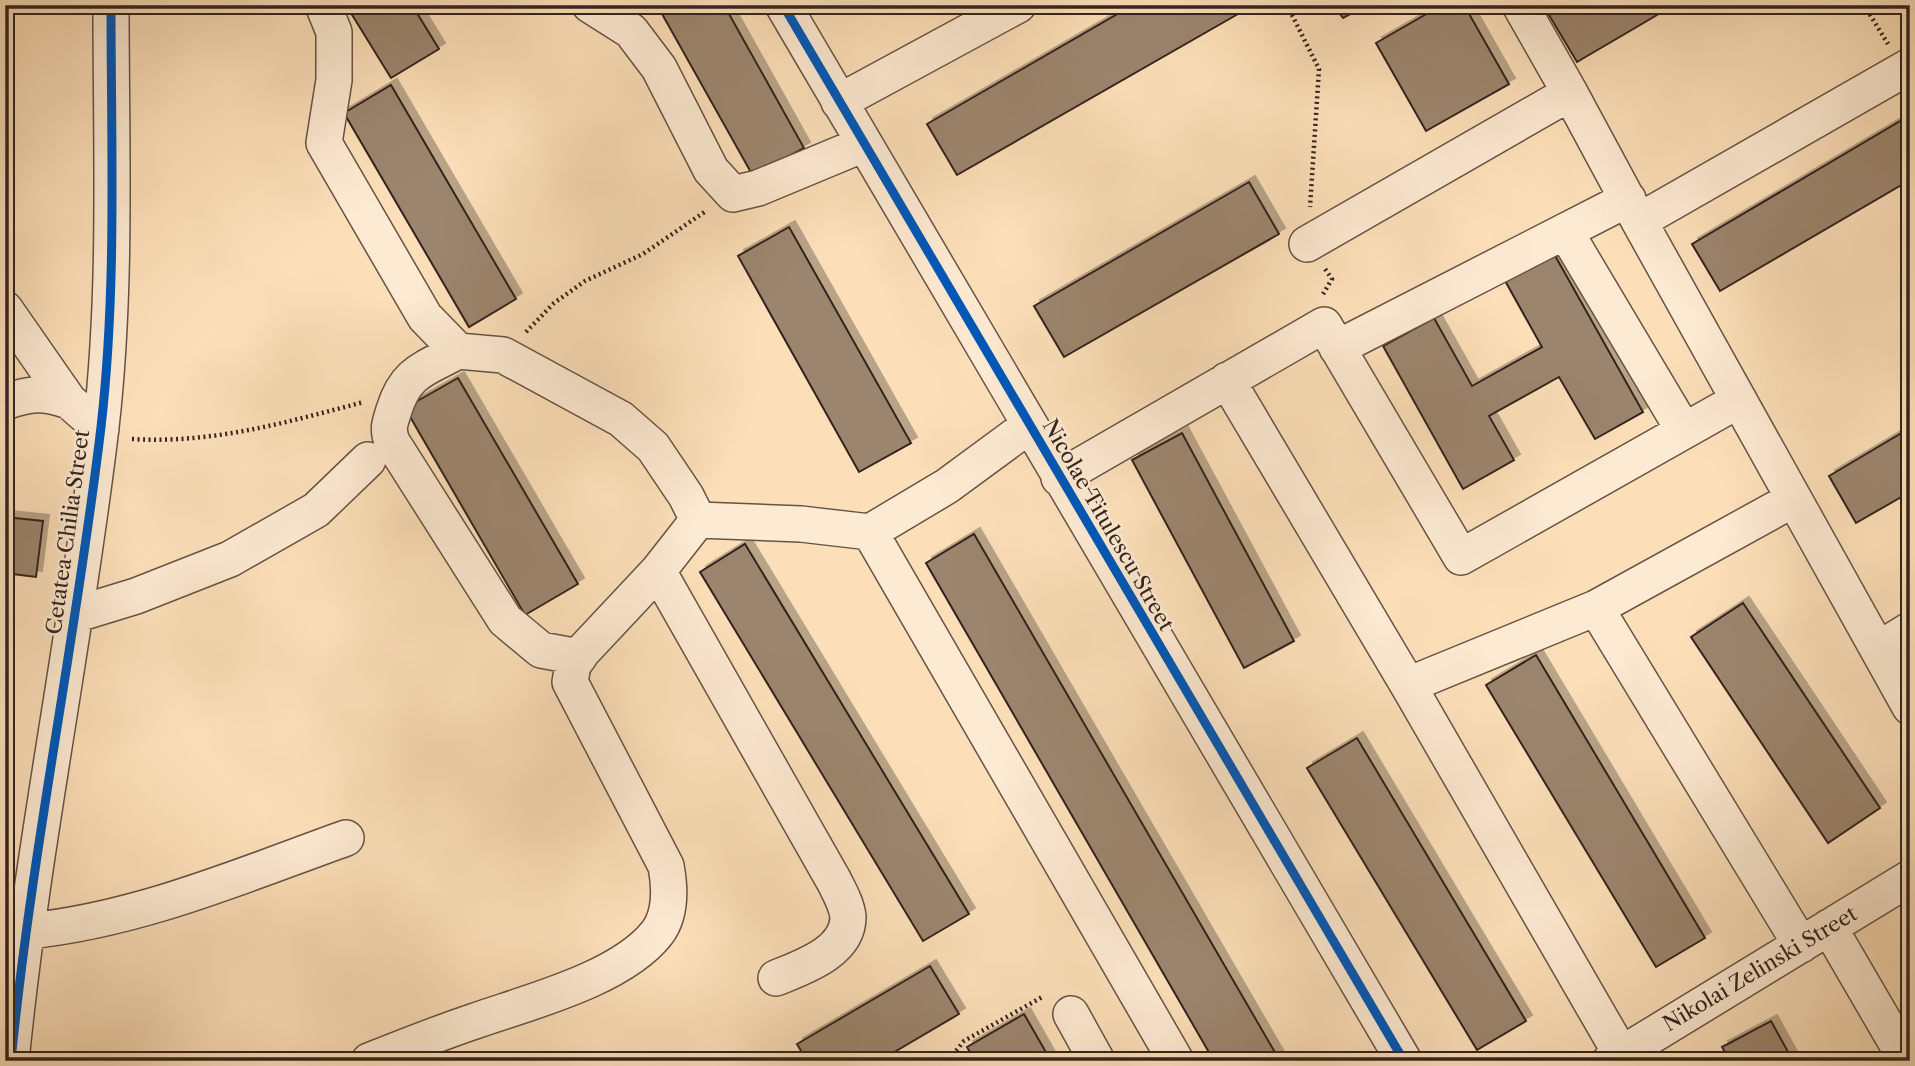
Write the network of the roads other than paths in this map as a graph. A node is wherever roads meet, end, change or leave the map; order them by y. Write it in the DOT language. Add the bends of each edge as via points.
graph roads {
  1 [pos="111,5"];
  2 [pos="323,5"];
  3 [pos="590,5"];
  4 [pos="783,5"];
  5 [pos="1018,5"];
  6 [pos="1520,5"];
  7 [pos="1910,66"];
  8 [pos="1570,93"];
  9 [pos="839,102"];
  10 [pos="864,144"];
  11 [pos="1633,210"];
  12 [pos="1565,232"];
  13 [pos="1307,244"];
  14 [pos="5,309"];
  15 [pos="1334,343"];
  16 [pos="458,351"];
  17 [pos="1227,380"];
  18 [pos="1739,400"];
  19 [pos="69,401"];
  20 [pos="5,402"];
  21 [pos="1030,425"];
  22 [pos="100,431"];
  23 [pos="1684,431"];
  24 [pos="368,460"];
  25 [pos="1059,478"];
  26 [pos="1794,499"];
  27 [pos="698,520"];
  28 [pos="870,532"];
  29 [pos="658,571"];
  30 [pos="1596,608"];
  31 [pos="74,615"];
  32 [pos="1910,630"];
  33 [pos="1878,649"];
  34 [pos="574,670"];
  35 [pos="1408,685"];
  36 [pos="1910,707"];
  37 [pos="346,838"];
  38 [pos="1910,877"];
  39 [pos="28,931"];
  40 [pos="1815,936"];
  41 [pos="776,978"];
  42 [pos="1071,1014"];
  43 [pos="1616,1057"];
  44 [pos="11,1061"];
  45 [pos="369,1061"];
  46 [pos="1097,1061"];
  47 [pos="1176,1061"];
  48 [pos="1404,1061"];
  49 [pos="1907,1061"];
  1 -- 22 [label="street, Cetatea Chilia Street" via="113,238"];
  2 -- 16 [label="street" via="334,32 334,80 324,143 425,317"];
  3 -- 10 [label="street" via="638,40 659,68 710,170 733,194"];
  4 -- 9 [label="street, Nicolae Titulescu Street"];
  5 -- 9 [label="street"];
  6 -- 8 [label="street"];
  7 -- 11 [label="street"];
  8 -- 11 [label="street"];
  8 -- 13 [label="street"];
  9 -- 10 [label="street, Nicolae Titulescu Street"];
  10 -- 21 [label="street, Nicolae Titulescu Street"];
  11 -- 12 [label="street"];
  11 -- 18 [label="street"];
  12 -- 15 [label="street"];
  12 -- 23 [label="street"];
  14 -- 19 [label="street"];
  15 -- 17 [label="street" via="1324,325"];
  15 -- 23 [label="street" via="1461,557"];
  16 -- 27 [label="street" via="503,355 621,419 653,447"];
  16 -- 34 [label="street" via="409,378 387,428 392,442 505,620"];
  17 -- 25 [label="street"];
  17 -- 35 [label="street"];
  18 -- 23 [label="street"];
  18 -- 26 [label="street"];
  19 -- 20 [label="street" via="32,392"];
  19 -- 22 [label="street"];
  21 -- 25 [label="street, Nicolae Titulescu Street"];
  21 -- 28 [label="street" via="947,486"];
  22 -- 31 [label="street, Cetatea Chilia Street"];
  24 -- 31 [label="street" via="316,509 230,559"];
  25 -- 48 [label="street, Nicolae Titulescu Street"];
  26 -- 30 [label="street"];
  26 -- 33 [label="street"];
  27 -- 28 [label="street"];
  27 -- 29 [label="street"];
  28 -- 47 [label="street"];
  29 -- 34 [label="street"];
  29 -- 41 [label="street" via="834,881 848,917 841,941 809,965"];
  30 -- 35 [label="street"];
  30 -- 40 [label="street"];
  31 -- 39 [label="street, Cetatea Chilia Street"];
  32 -- 33 [label="street"];
  33 -- 36 [label="street"];
  34 -- 45 [label="street" via="666,866 669,895 659,931 643,948 608,969 557,992"];
  35 -- 43 [label="street"];
  37 -- 39 [label="street" via="192,893 93,922"];
  38 -- 40 [label="street, Nikolai Zelinski Street"];
  39 -- 44 [label="street, Cetatea Chilia Street"];
  40 -- 43 [label="street, Nikolai Zelinski Street"];
  40 -- 49 [label="street"];
  42 -- 46 [label="street"];
}
